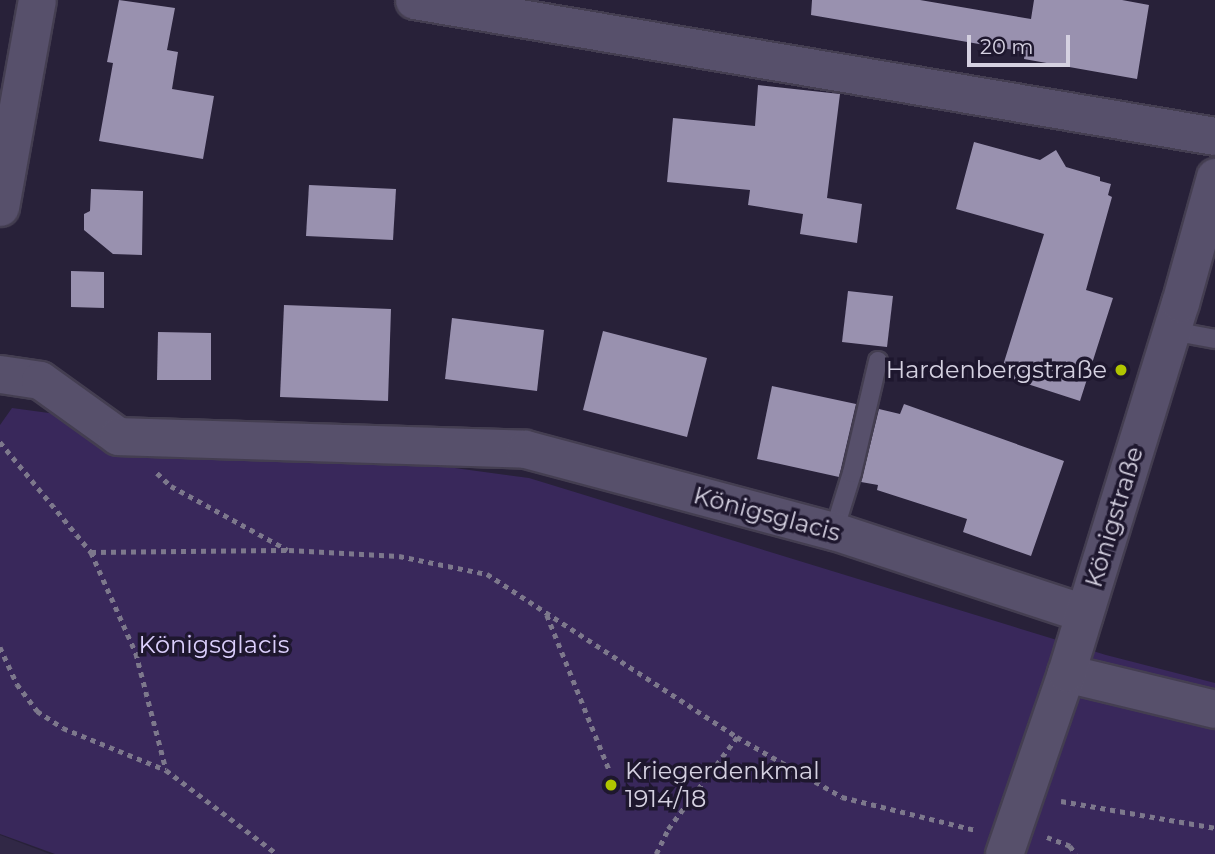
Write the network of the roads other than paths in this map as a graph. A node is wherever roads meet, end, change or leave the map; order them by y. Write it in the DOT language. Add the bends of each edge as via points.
graph roads {
  1 [pos="37,0"];
  2 [pos="414,0"];
  3 [pos="12,75"];
  4 [pos="1215,136"];
  5 [pos="1215,177"];
  6 [pos="0,207"];
  7 [pos="1172,331"];
  8 [pos="1215,339"];
  9 [pos="878,361"];
  10 [pos="0,374"];
  11 [pos="834,531"];
  12 [pos="1084,613"];
  13 [pos="1066,673"];
  14 [pos="1215,709"];
  15 [pos="1008,844"];
  1 -- 3 [label="street"];
  2 -- 4 [label="street"];
  3 -- 6 [label="street"];
  5 -- 7 [label="street, Königstraße"];
  7 -- 8 [label="lane"];
  7 -- 12 [label="street, Königstraße"];
  9 -- 11 [label="lane"];
  10 -- 11 [label="street, Königsglacis" via="40,380 118,436 525,449"];
  11 -- 12 [label="street, Königsglacis"];
  12 -- 13 [label="street, Königstraße"];
  13 -- 14 [label="street"];
  13 -- 15 [label="street, Königstraße"];
}
